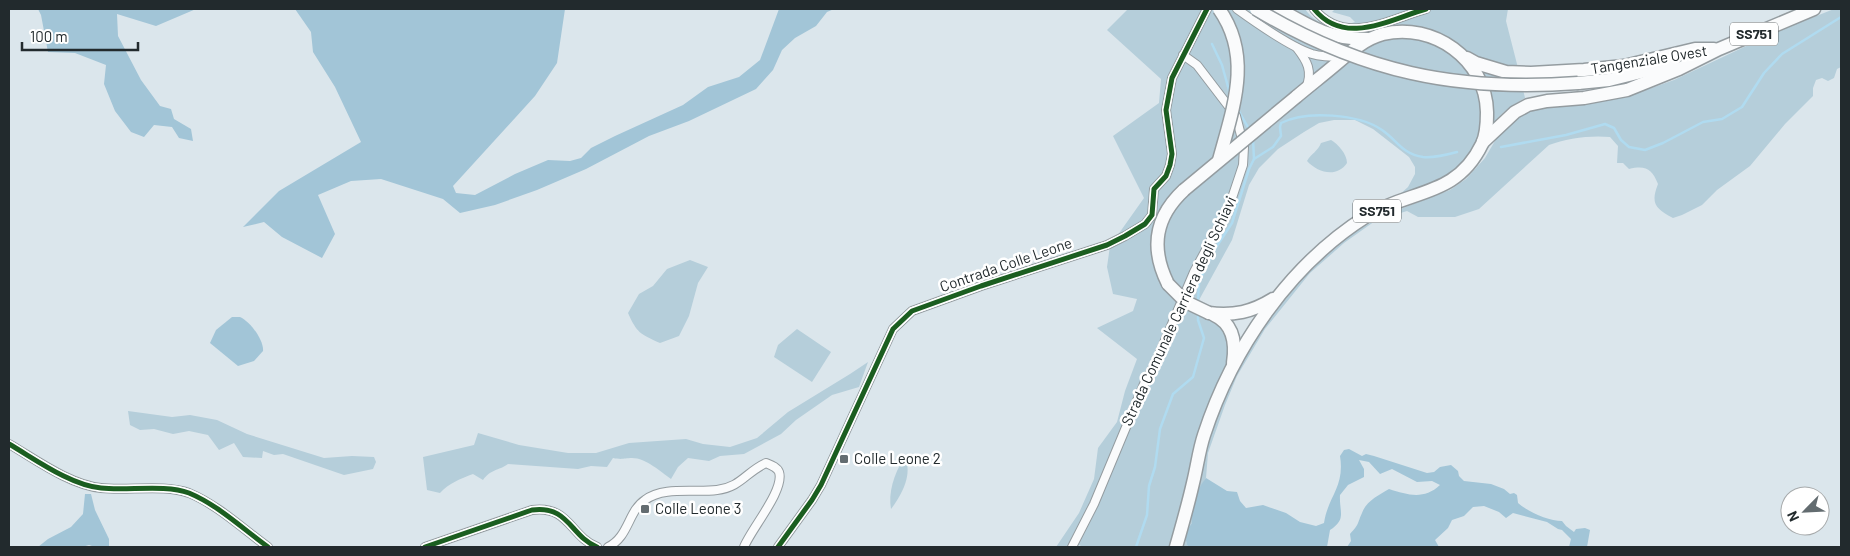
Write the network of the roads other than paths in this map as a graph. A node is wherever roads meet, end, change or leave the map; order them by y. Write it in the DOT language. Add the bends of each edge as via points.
graph roads {
  1 [pos="1206,9"];
  2 [pos="1219,9"];
  3 [pos="1237,9"];
  4 [pos="1256,9"];
  5 [pos="1280,9"];
  6 [pos="1314,9"];
  7 [pos="1426,9"];
  8 [pos="1814,9"];
  9 [pos="1368,39"];
  10 [pos="1294,45"];
  11 [pos="1719,49"];
  12 [pos="1183,55"];
  13 [pos="1462,55"];
  14 [pos="1344,57"];
  15 [pos="1301,93"];
  16 [pos="1484,142"];
  17 [pos="1219,160"];
  18 [pos="1278,297"];
  19 [pos="1209,313"];
  20 [pos="1232,369"];
  21 [pos="9,444"];
  22 [pos="268,547"];
  23 [pos="425,547"];
  24 [pos="597,547"];
  25 [pos="608,547"];
  26 [pos="744,547"];
  27 [pos="778,547"];
  28 [pos="1072,547"];
  29 [pos="1176,547"];
  1 -- 12 [label="street, Contrada Colle Leone"];
  2 -- 17 [label="main road, bridge" via="1232,30 1238,68 1234,104"];
  3 -- 10 [label="street"];
  4 -- 11 [label="main road, bridge" via="1314,41 1350,55 1387,67 1462,83 1501,86 1578,84 1624,76"];
  5 -- 9 [label="main road" via="1334,37"];
  6 -- 7 [label="street" via="1337,25 1360,28"];
  8 -- 11 [label="main road, Tangenziale Ovest / SS751"];
  9 -- 13 [label="main road" via="1410,32 1438,39"];
  9 -- 14 [label="main road"];
  10 -- 14 [label="street" via="1312,54"];
  10 -- 15 [label="street" via="1309,67 1309,82"];
  11 -- 13 [label="main road, Tangenziale Ovest" via="1695,50 1624,66 1531,73 1506,72"];
  11 -- 16 [label="main road, Tangenziale Ovest" via="1679,70 1627,90 1528,105 1507,118"];
  12 -- 27 [label="street, Contrada Colle Leone" via="1172,78 1166,110 1172,154 1170,165 1166,176 1154,189 1153,209 1145,224 1107,245 912,311 893,329 820,485"];
  12 -- 28 [label="street, Strada Comunale Carriera degli Schiavi" via="1196,65 1236,116 1244,147 1243,164 1229,207 1194,272 1094,504"];
  13 -- 16 [label="main road" via="1483,87 1487,105"];
  14 -- 15 [label="main road"];
  15 -- 17 [label="main road, bridge"];
  16 -- 18 [label="main road, SS751" via="1474,159 1453,180 1368,215 1341,234"];
  17 -- 19 [label="main road, bridge" via="1167,209 1158,234 1158,260 1168,284 1186,302"];
  18 -- 19 [label="main road" via="1250,311 1225,315"];
  18 -- 20 [label="main road"];
  19 -- 20 [label="main road" via="1223,319 1234,338"];
  20 -- 29 [label="main road" via="1204,436"];
  21 -- 22 [label="street" via="81,483 100,488 188,493 204,500"];
  23 -- 24 [label="street" via="546,508 559,514"];
  25 -- 26 [label="street" via="617,543 644,500 665,492 731,487 766,463 778,471 779,481"];
}
